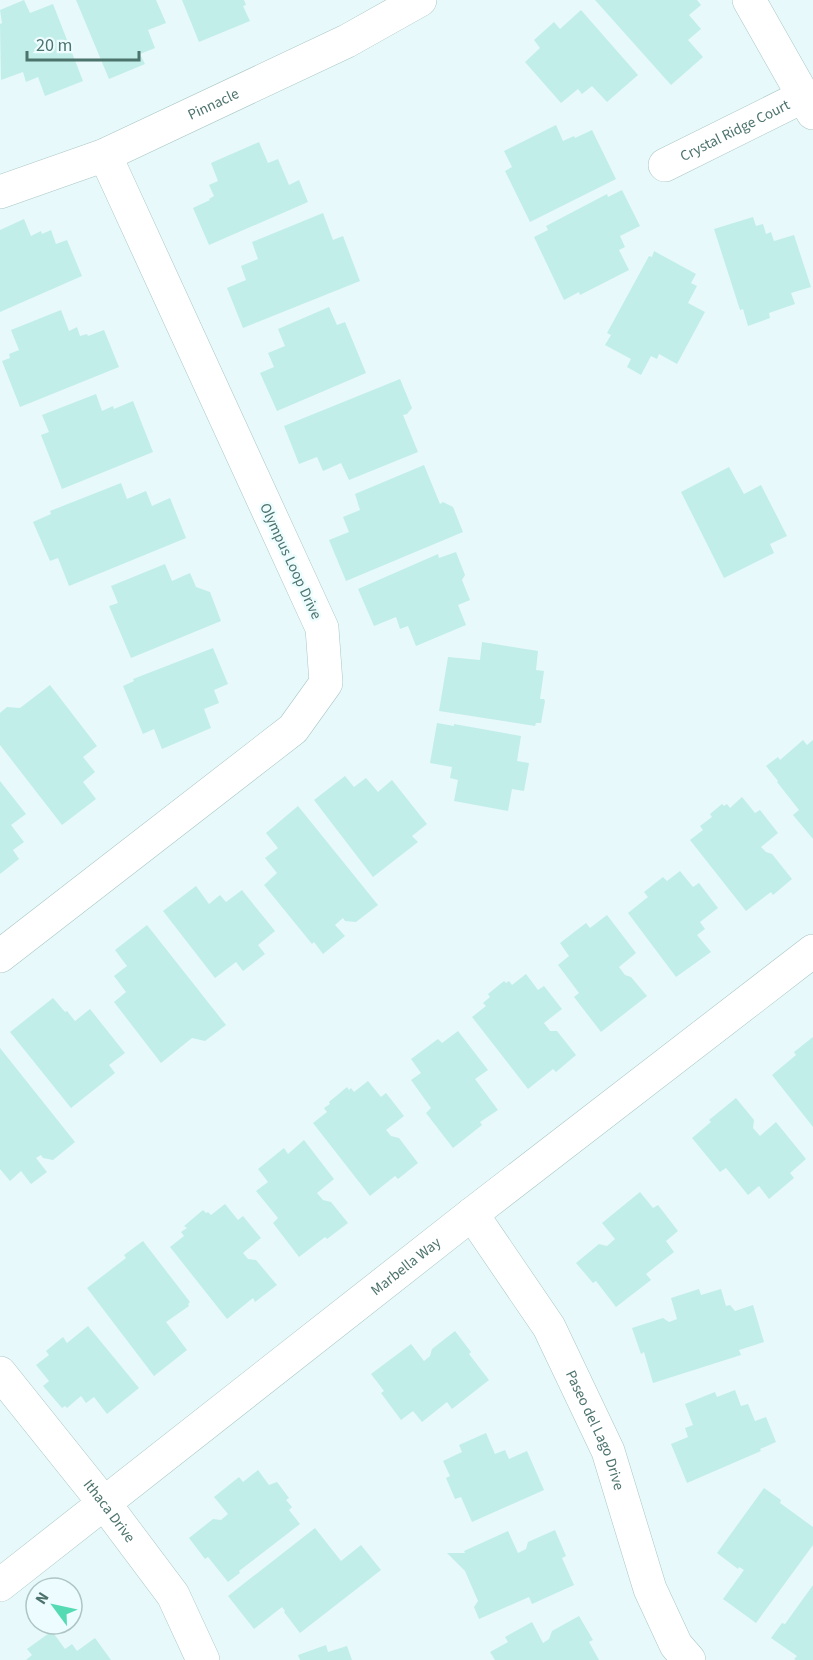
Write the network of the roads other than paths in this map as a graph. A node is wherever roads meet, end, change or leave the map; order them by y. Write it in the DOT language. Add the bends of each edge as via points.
graph roads {
  1 [pos="420,0"];
  2 [pos="749,0"];
  3 [pos="808,105"];
  4 [pos="105,155"];
  5 [pos="665,165"];
  6 [pos="0,192"];
  7 [pos="813,951"];
  8 [pos="0,956"];
  9 [pos="472,1214"];
  10 [pos="0,1372"];
  11 [pos="104,1503"];
  12 [pos="0,1585"];
  13 [pos="203,1660"];
  14 [pos="689,1660"];
  1 -- 4 [label="street, Pinnacle" via="347,41"];
  2 -- 3 [label="street"];
  3 -- 5 [label="street, Crystal Ridge Court"];
  4 -- 6 [label="street, Pinnacle"];
  4 -- 8 [label="street, Olympus Loop Drive" via="322,628 326,682 293,729"];
  7 -- 9 [label="street, Marbella Way"];
  9 -- 11 [label="street, Marbella Way"];
  9 -- 14 [label="street, Paseo del Lago Drive" via="549,1327 608,1451 650,1589 676,1645"];
  10 -- 11 [label="street, Ithaca Drive"];
  11 -- 12 [label="street, Marbella Way"];
  11 -- 13 [label="street, Ithaca Drive" via="172,1595"];
}
